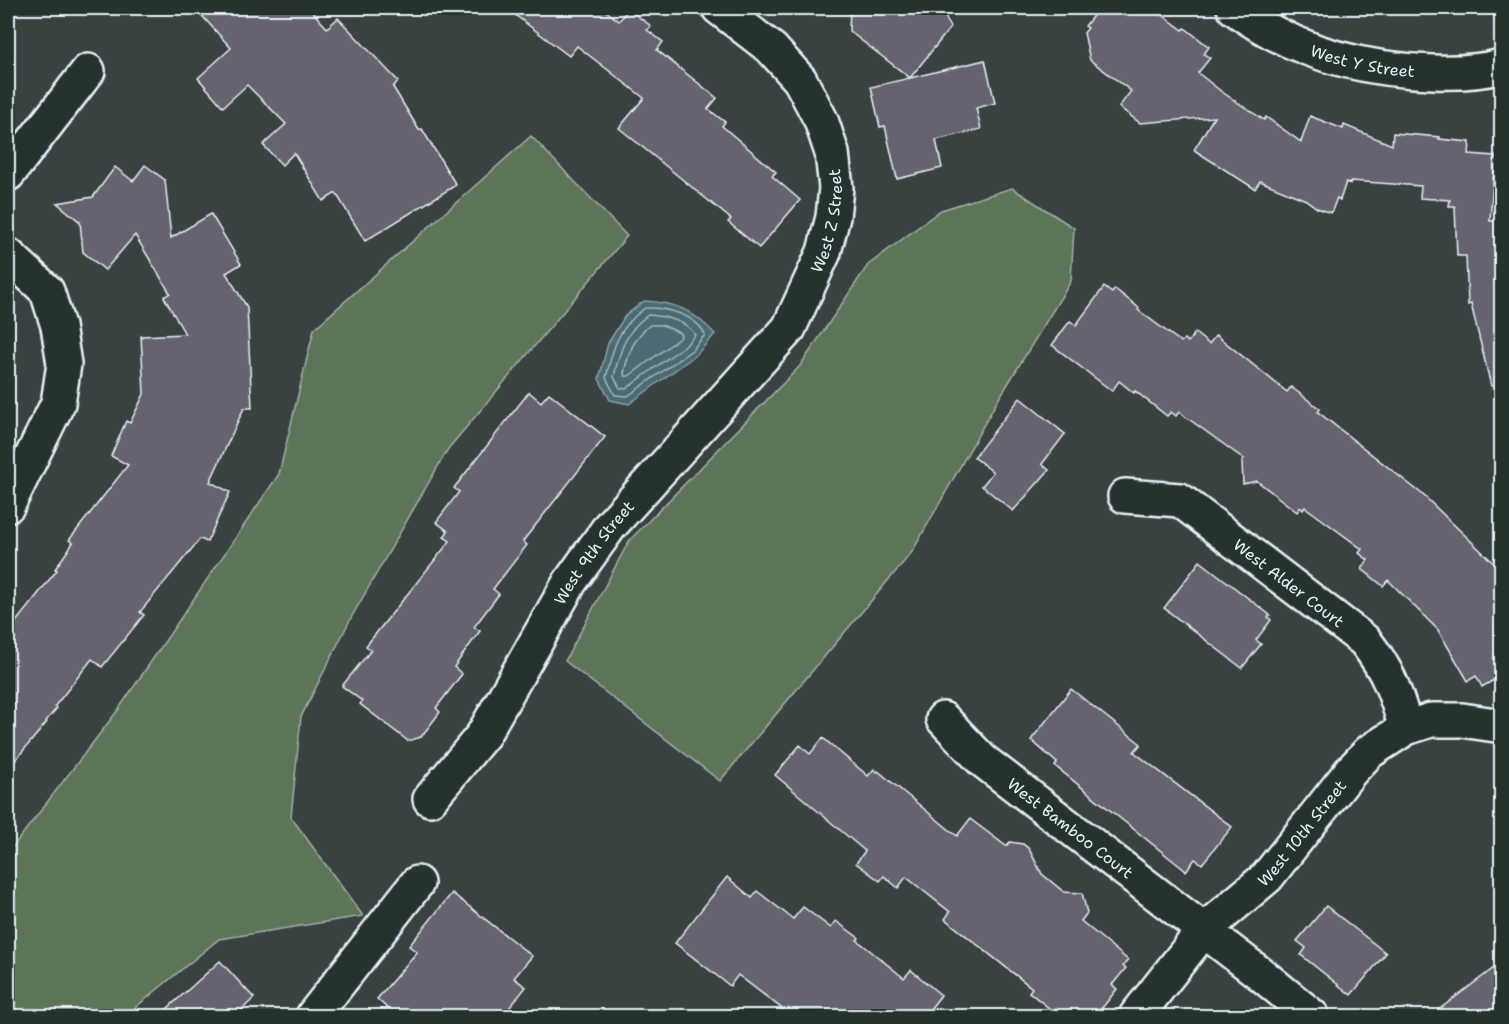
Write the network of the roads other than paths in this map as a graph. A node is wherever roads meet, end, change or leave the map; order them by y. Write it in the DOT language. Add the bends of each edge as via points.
graph roads {
  1 [pos="719,8"];
  2 [pos="1234,8"];
  3 [pos="1502,66"];
  4 [pos="88,71"];
  5 [pos="8,174"];
  6 [pos="8,255"];
  7 [pos="789,328"];
  8 [pos="1125,496"];
  9 [pos="8,505"];
  10 [pos="943,719"];
  11 [pos="1502,726"];
  12 [pos="1406,728"];
  13 [pos="430,800"];
  14 [pos="417,883"];
  15 [pos="1203,931"];
  16 [pos="314,1017"];
  17 [pos="1136,1017"];
  18 [pos="1312,1017"];
  1 -- 7 [label="street, West Z Street" via="772,49 800,80 821,120 832,153 836,188 833,217 824,252"];
  2 -- 3 [label="street, West Y Street" via="1292,42 1364,65 1455,73"];
  4 -- 5 [label="street"];
  6 -- 9 [label="street" via="47,291 64,364 58,403"];
  7 -- 13 [label="street, West 9th Street" via="610,526 570,582 483,735"];
  8 -- 12 [label="street, West Alder Court" via="1180,500 1365,642 1382,663"];
  10 -- 15 [label="street, West Bamboo Court" via="982,760"];
  11 -- 12 [label="street, West 10th Street" via="1431,720"];
  12 -- 15 [label="street, West 10th Street" via="1369,752 1267,878"];
  14 -- 16 [label="street"];
  15 -- 17 [label="street, West 10th Street"];
  15 -- 18 [label="street, West Bamboo Court"];
}
